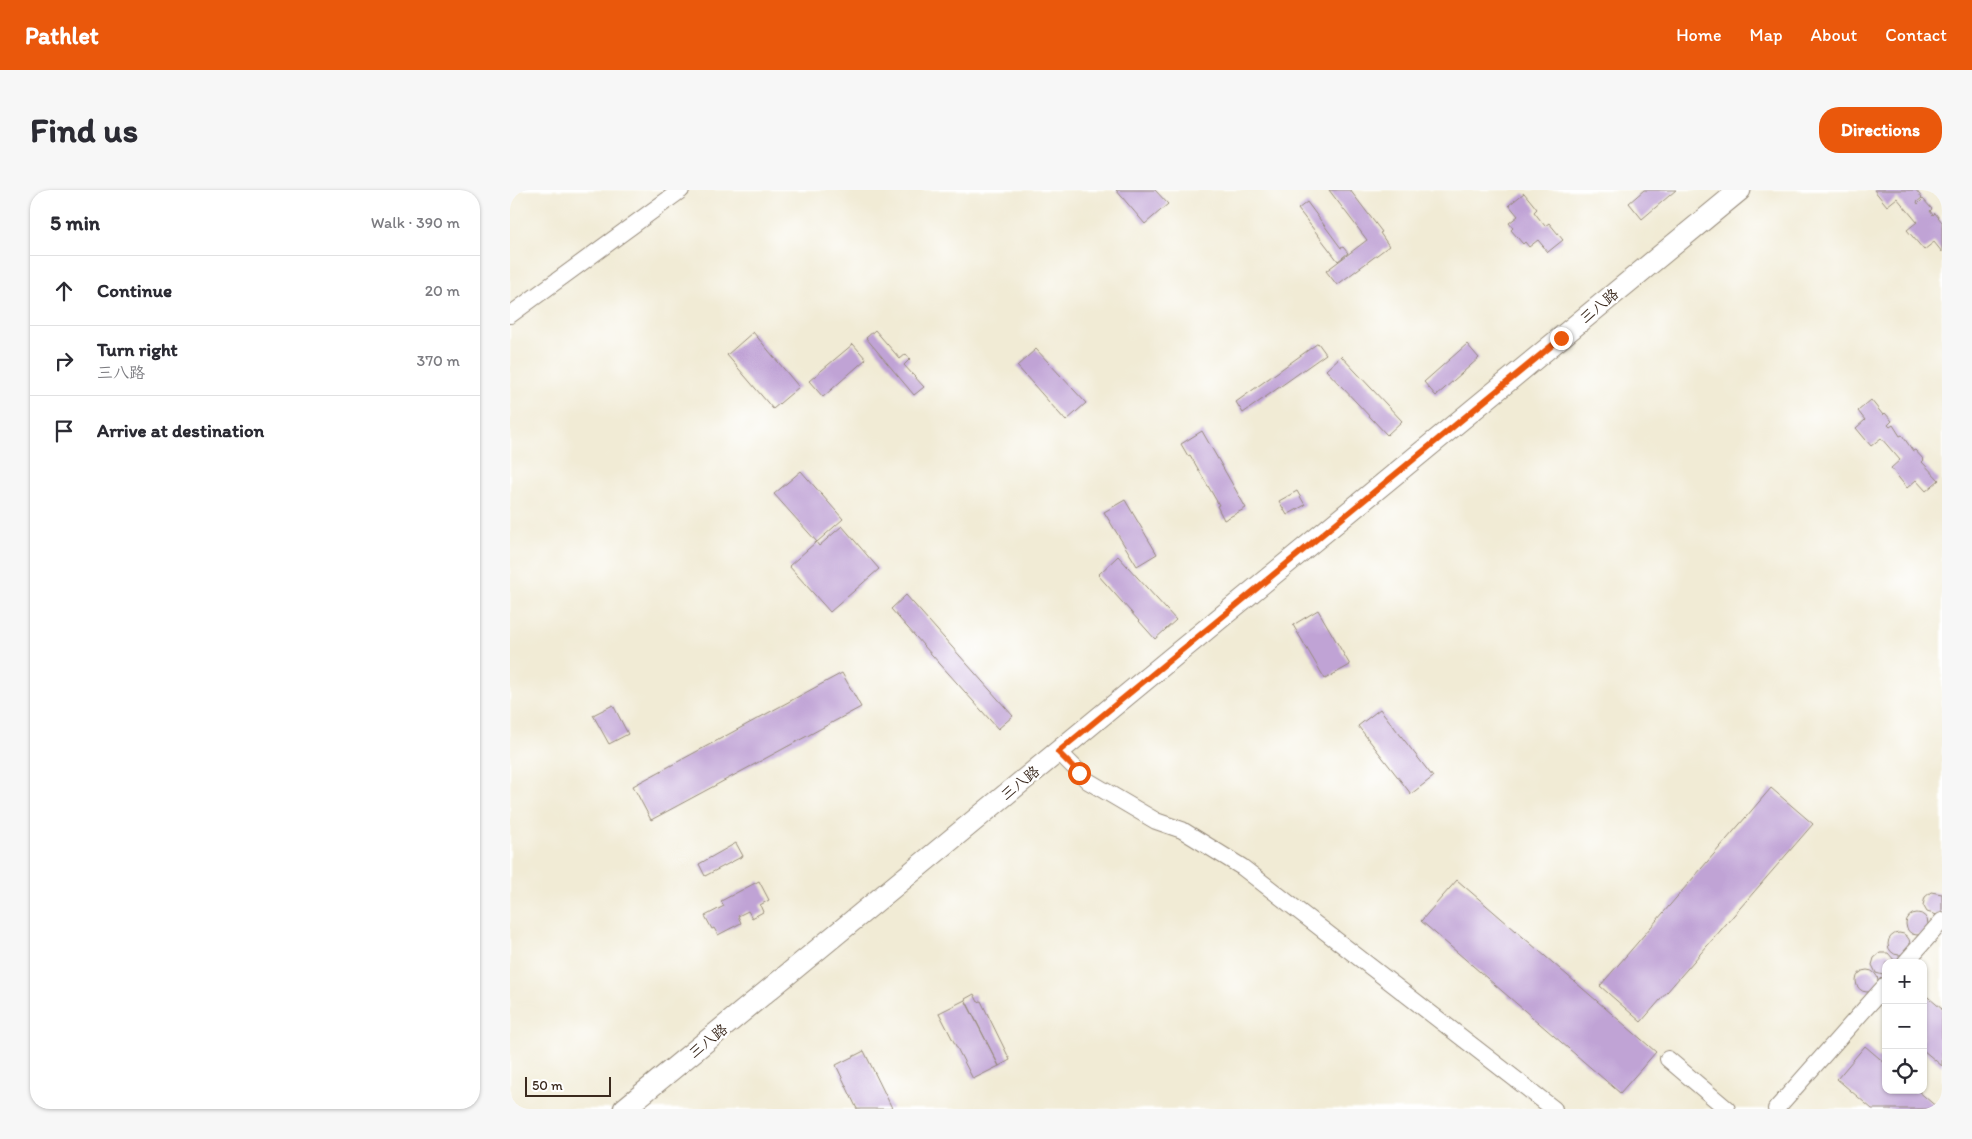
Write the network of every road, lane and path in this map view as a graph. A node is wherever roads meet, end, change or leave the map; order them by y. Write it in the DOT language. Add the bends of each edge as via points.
graph roads {
  1 [pos="681,190"];
  2 [pos="1740,190"];
  3 [pos="510,315"];
  4 [pos="1058,752"];
  5 [pos="1942,921"];
  6 [pos="1909,959"];
  7 [pos="1882,990"];
  8 [pos="1668,1060"];
  9 [pos="624,1109"];
  10 [pos="1554,1109"];
  11 [pos="1727,1109"];
  12 [pos="1776,1109"];
  1 -- 3 [label="street"];
  2 -- 4 [label="main road, 三八路"];
  4 -- 9 [label="main road, 三八路"];
  4 -- 10 [label="street" via="1088,781 1156,820 1182,830 1242,867"];
  5 -- 6 [label="street"];
  7 -- 12 [label="street"];
  8 -- 11 [label="street"];
}
